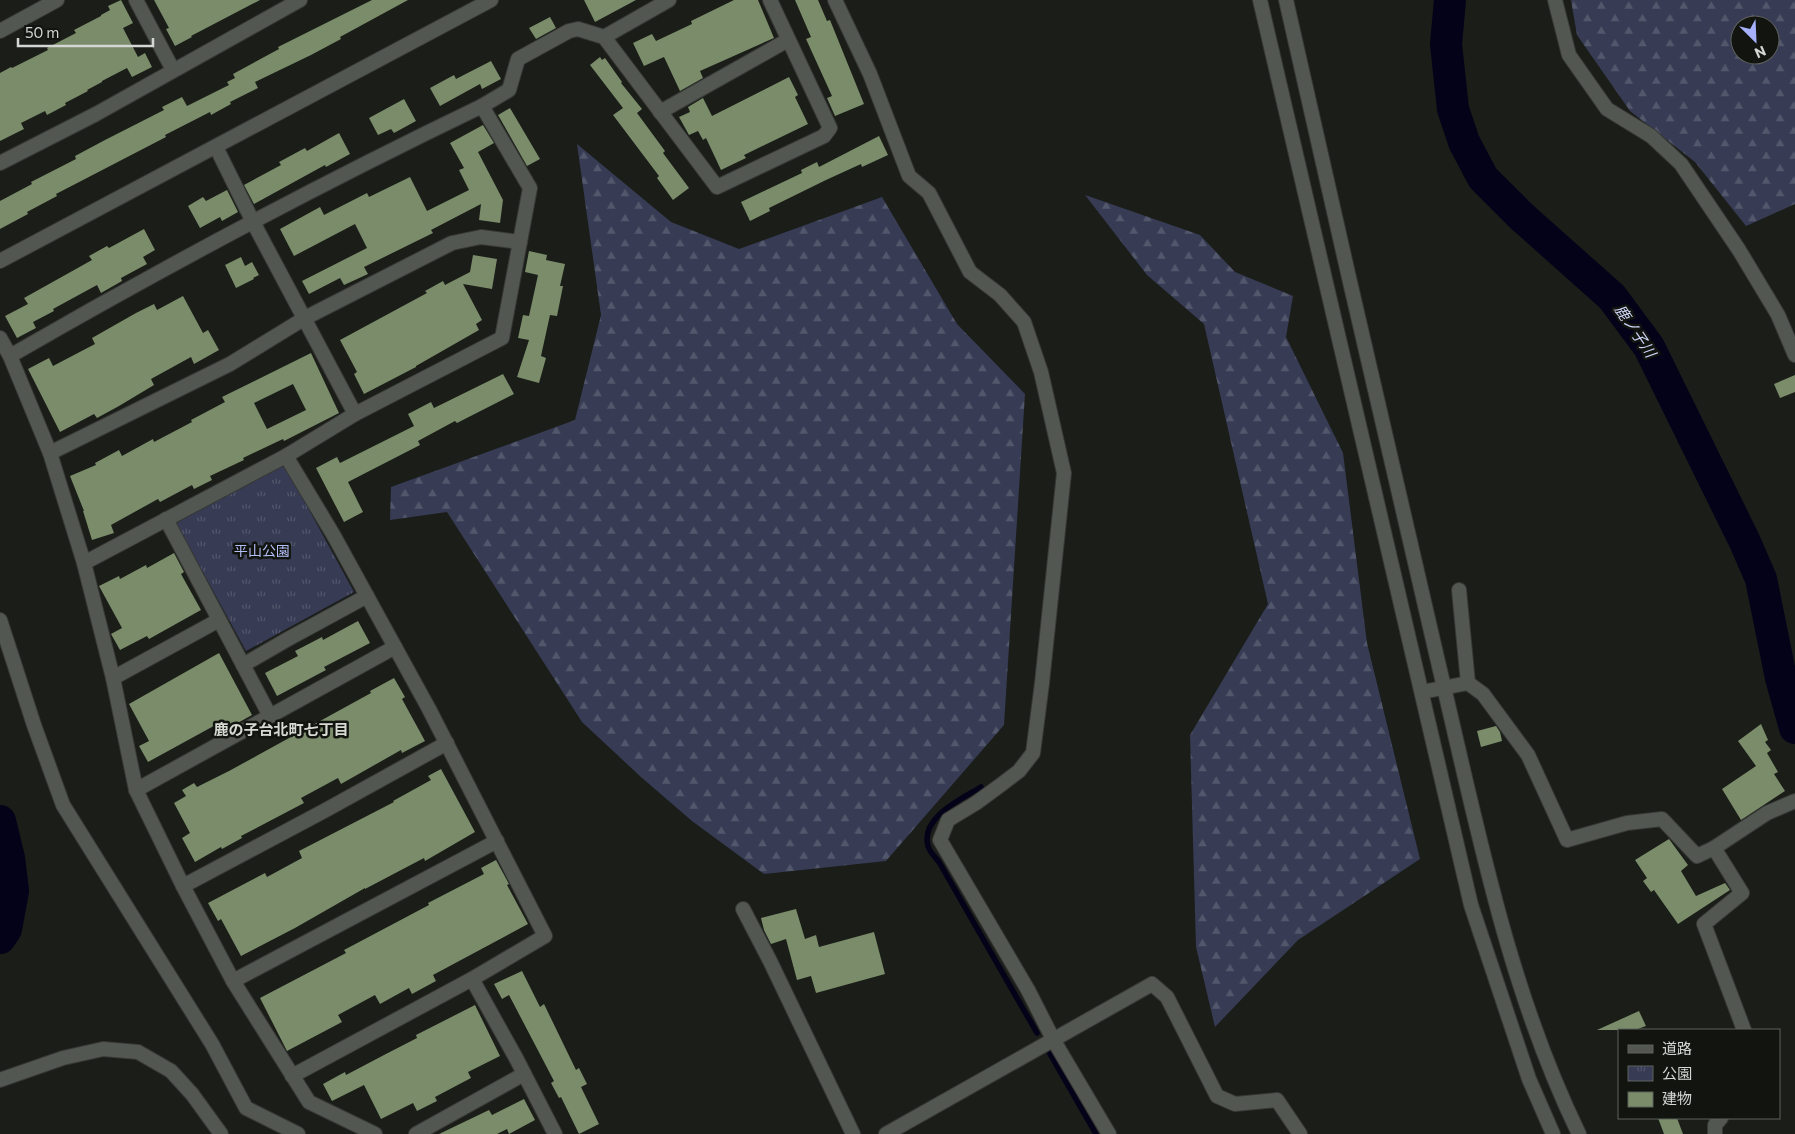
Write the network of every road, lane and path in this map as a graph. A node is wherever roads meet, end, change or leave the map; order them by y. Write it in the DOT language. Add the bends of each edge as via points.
graph roads {
  1 [pos="57,0"];
  2 [pos="136,0"];
  3 [pos="300,0"];
  4 [pos="491,0"];
  5 [pos="668,0"];
  6 [pos="770,0"];
  7 [pos="835,0"];
  8 [pos="1260,0"];
  9 [pos="1286,0"];
  10 [pos="1554,0"];
  11 [pos="0,31"];
  12 [pos="604,37"];
  13 [pos="788,40"];
  14 [pos="173,70"];
  15 [pos="482,106"];
  16 [pos="660,112"];
  17 [pos="216,147"];
  18 [pos="0,163"];
  19 [pos="253,222"];
  20 [pos="520,242"];
  21 [pos="0,261"];
  22 [pos="305,318"];
  23 [pos="0,338"];
  24 [pos="1795,355"];
  25 [pos="10,356"];
  26 [pos="354,414"];
  27 [pos="50,453"];
  28 [pos="286,456"];
  29 [pos="166,519"];
  30 [pos="84,562"];
  31 [pos="1460,590"];
  32 [pos="367,596"];
  33 [pos="0,620"];
  34 [pos="219,620"];
  35 [pos="395,648"];
  36 [pos="243,665"];
  37 [pos="113,678"];
  38 [pos="1468,682"];
  39 [pos="1444,688"];
  40 [pos="1422,692"];
  41 [pos="270,716"];
  42 [pos="447,743"];
  43 [pos="136,790"];
  44 [pos="1795,801"];
  45 [pos="497,841"];
  46 [pos="1714,848"];
  47 [pos="183,886"];
  48 [pos="743,909"];
  49 [pos="472,978"];
  50 [pos="233,981"];
  51 [pos="1744,1029"];
  52 [pos="1054,1040"];
  53 [pos="524,1074"];
  54 [pos="292,1076"];
  55 [pos="0,1080"];
  56 [pos="1720,1119"];
  57 [pos="221,1134"];
  58 [pos="298,1134"];
  59 [pos="375,1134"];
  60 [pos="416,1134"];
  61 [pos="555,1134"];
  62 [pos="853,1134"];
  63 [pos="886,1134"];
  64 [pos="1109,1134"];
  65 [pos="1300,1134"];
  66 [pos="1553,1134"];
  67 [pos="1579,1134"];
  68 [pos="1715,1134"];
  1 -- 11 [label="street"];
  2 -- 14 [label="street"];
  3 -- 14 [label="street"];
  4 -- 17 [label="street"];
  5 -- 12 [label="street"];
  6 -- 13 [label="street"];
  7 -- 52 [label="street" via="870,74 908,176 930,193 970,272 1000,295 1024,322 1041,372 1064,473 1033,753 1019,771 948,820 940,840"];
  8 -- 40 [label="street"];
  9 -- 39 [label="street"];
  10 -- 24 [label="street" via="1569,55 1607,109 1651,136 1681,164 1778,315"];
  12 -- 15 [label="street" via="578,29 569,31 518,59 509,90"];
  12 -- 16 [label="street"];
  13 -- 16 [label="street"];
  13 -- 16 [label="street" via="830,128 824,136 717,187"];
  14 -- 18 [label="street"];
  15 -- 19 [label="street"];
  15 -- 20 [label="street" via="530,188"];
  17 -- 19 [label="street"];
  17 -- 21 [label="street"];
  19 -- 22 [label="street"];
  19 -- 25 [label="street" via="108,299"];
  20 -- 22 [label="street" via="481,237 452,243"];
  20 -- 26 [label="street" via="502,338"];
  22 -- 26 [label="street"];
  22 -- 27 [label="street" via="230,364"];
  23 -- 25 [label="street"];
  25 -- 27 [label="street"];
  26 -- 28 [label="street"];
  27 -- 30 [label="street"];
  28 -- 29 [label="street"];
  28 -- 32 [label="street"];
  29 -- 30 [label="street"];
  29 -- 34 [label="street"];
  30 -- 37 [label="street"];
  31 -- 38 [label="street"];
  32 -- 35 [label="street"];
  32 -- 36 [label="street"];
  33 -- 58 [label="street" via="63,805 212,1044 246,1108"];
  34 -- 36 [label="street"];
  34 -- 37 [label="street"];
  35 -- 41 [label="street"];
  35 -- 42 [label="street"];
  36 -- 41 [label="street"];
  37 -- 43 [label="street"];
  38 -- 39 [label="street"];
  38 -- 46 [label="street" via="1483,694 1528,754 1568,840 1626,823 1662,819 1697,856"];
  39 -- 40 [label="street"];
  39 -- 67 [label="street" via="1514,969"];
  40 -- 66 [label="street" via="1471,905 1529,1079"];
  41 -- 43 [label="street"];
  42 -- 45 [label="street"];
  42 -- 47 [label="street"];
  43 -- 47 [label="street"];
  44 -- 46 [label="street" via="1767,813"];
  45 -- 49 [label="street" via="545,936"];
  45 -- 50 [label="street"];
  46 -- 51 [label="street" via="1742,893 1704,924"];
  47 -- 50 [label="street"];
  48 -- 62 [label="street"];
  49 -- 53 [label="street"];
  49 -- 54 [label="street"];
  50 -- 54 [label="street"];
  52 -- 63 [label="street"];
  52 -- 64 [label="street"];
  52 -- 65 [label="street" via="1152,984 1167,997 1217,1096 1235,1104 1277,1100"];
  53 -- 60 [label="street"];
  53 -- 61 [label="street"];
  54 -- 59 [label="street" via="309,1102"];
  55 -- 57 [label="street" via="62,1058 103,1049 138,1052 171,1071"];
  56 -- 68 [label="street" via="1715,1125"];
}
